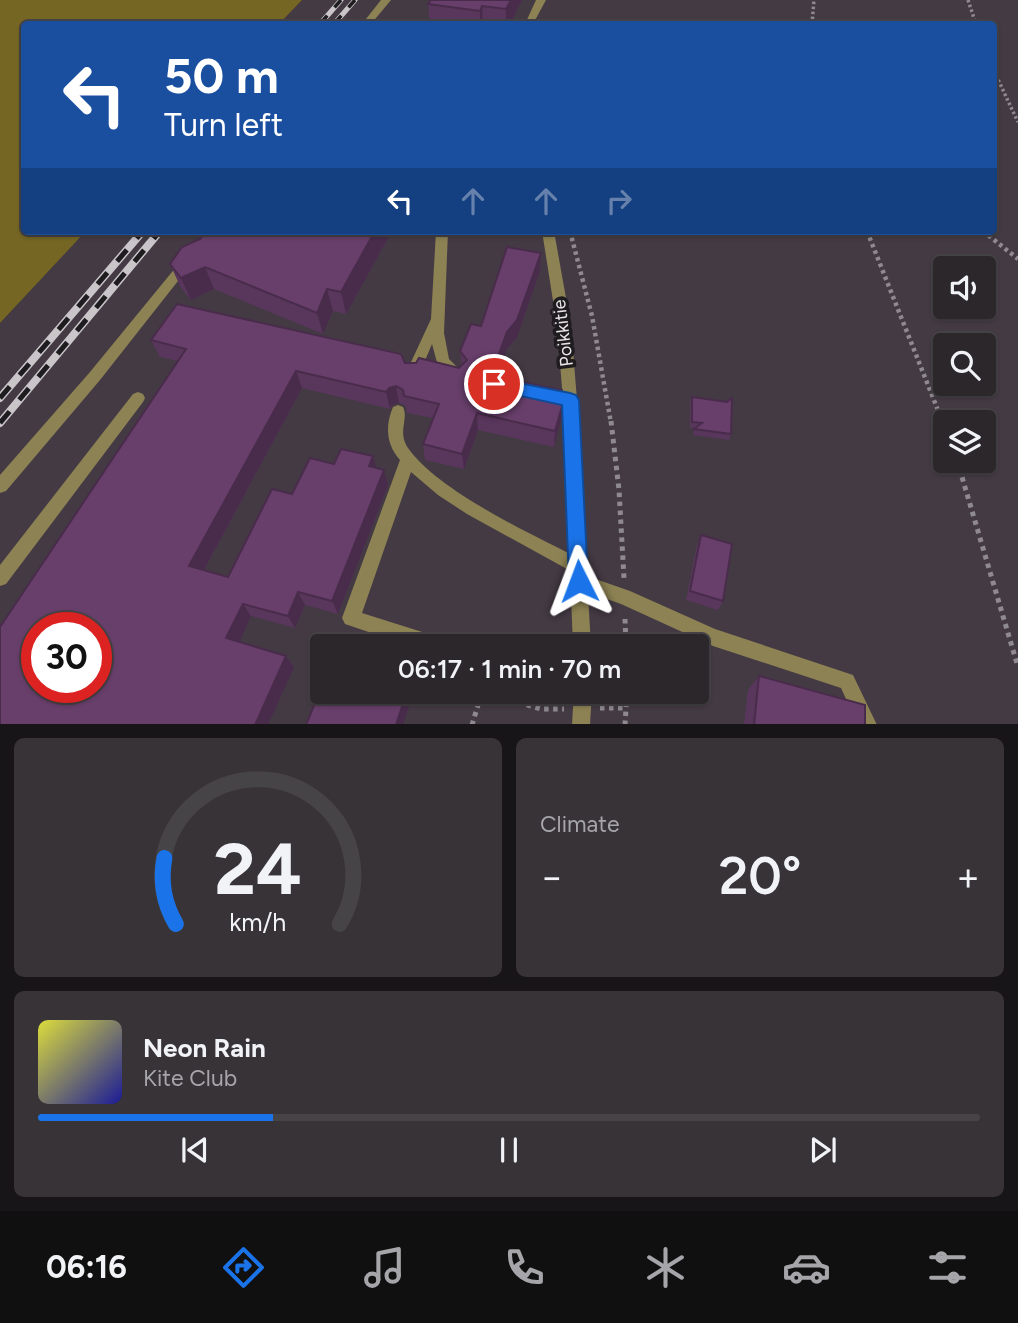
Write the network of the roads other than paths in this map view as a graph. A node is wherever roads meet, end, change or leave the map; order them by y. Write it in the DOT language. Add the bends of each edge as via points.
graph roads {
  1 [pos="386,0"];
  2 [pos="541,0"];
  3 [pos="368,21"];
  4 [pos="530,21"];
  5 [pos="442,235"];
  6 [pos="549,235"];
  7 [pos="195,250"];
  8 [pos="437,319"];
  9 [pos="413,373"];
  10 [pos="459,376"];
  11 [pos="138,398"];
  12 [pos="398,411"];
  13 [pos="408,459"];
  14 [pos="0,486"];
  15 [pos="578,574"];
  16 [pos="0,578"];
  17 [pos="401,634"];
  18 [pos="581,634"];
  19 [pos="868,724"];
  1 -- 3 [label="street"];
  2 -- 4 [label="street"];
  5 -- 8 [label="street"];
  6 -- 15 [label="street, Poikkitie" via="564,326 564,399"];
  7 -- 14 [label="street"];
  8 -- 9 [label="street"];
  8 -- 10 [label="street" via="443,362"];
  11 -- 16 [label="street"];
  12 -- 13 [label="street" via="394,434"];
  13 -- 15 [label="street" via="454,499"];
  13 -- 17 [label="street" via="351,618"];
  15 -- 18 [label="street, Poikkitie"];
  15 -- 19 [label="street" via="713,637 847,681"];
}
